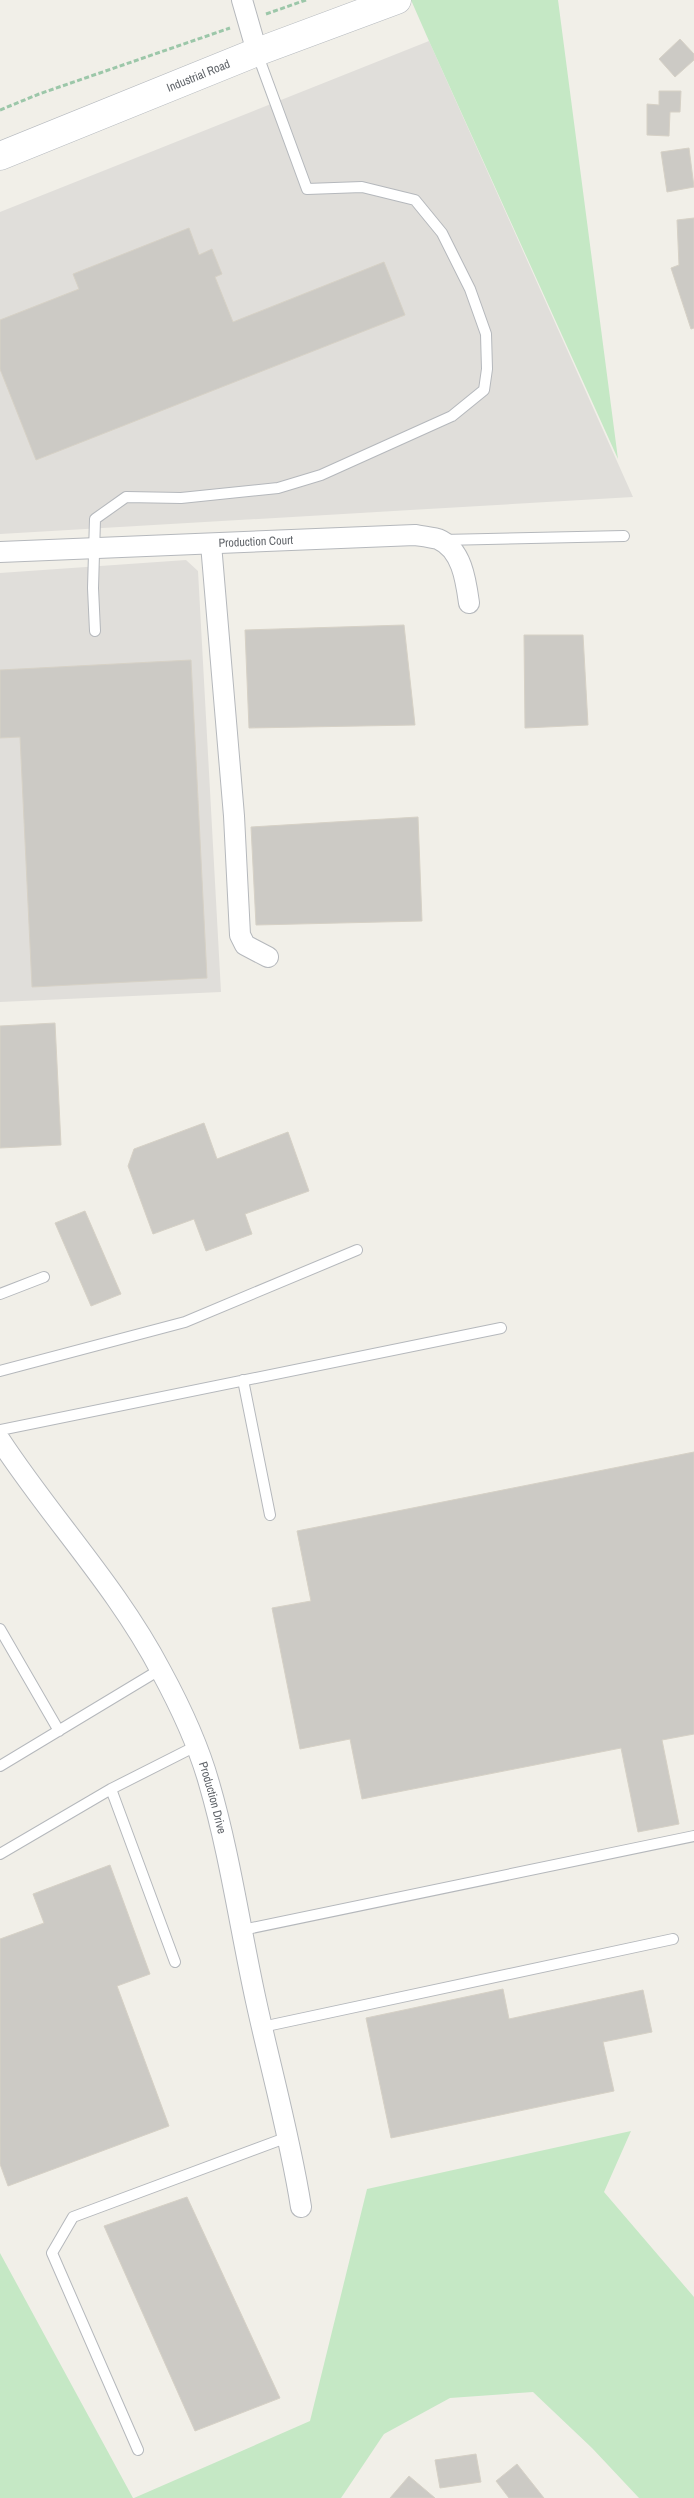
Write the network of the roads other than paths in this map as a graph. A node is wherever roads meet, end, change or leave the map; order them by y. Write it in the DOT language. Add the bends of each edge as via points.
graph roads {
  1 [pos="242,0"];
  2 [pos="397,0"];
  3 [pos="257,52"];
  4 [pos="0,156"];
  5 [pos="624,536"];
  6 [pos="439,540"];
  7 [pos="211,544"];
  8 [pos="94,549"];
  9 [pos="0,552"];
  10 [pos="469,603"];
  11 [pos="95,631"];
  12 [pos="268,958"];
  13 [pos="357,1250"];
  14 [pos="44,1277"];
  15 [pos="0,1294"];
  16 [pos="501,1328"];
  17 [pos="0,1370"];
  18 [pos="243,1380"];
  19 [pos="0,1430"];
  20 [pos="0,1440"];
  21 [pos="270,1515"];
  22 [pos="0,1629"];
  23 [pos="161,1669"];
  24 [pos="59,1731"];
  25 [pos="196,1746"];
  26 [pos="0,1766"];
  27 [pos="111,1789"];
  28 [pos="694,1836"];
  29 [pos="0,1854"];
  30 [pos="242,1930"];
  31 [pos="673,1939"];
  32 [pos="175,1962"];
  33 [pos="262,2027"];
  34 [pos="288,2138"];
  35 [pos="301,2206"];
  36 [pos="138,2450"];
  1 -- 3 [label="street"];
  2 -- 3 [label="main road, Industrial Road"];
  3 -- 4 [label="main road, Industrial Road"];
  3 -- 8 [label="lane" via="306,190 362,187 414,200 442,234 470,289 486,334 488,369 484,390 452,416 321,475 278,488 180,498 126,497 94,519"];
  5 -- 6 [label="lane"];
  6 -- 7 [label="street, Production Court" via="414,535"];
  6 -- 10 [label="street" via="460,563"];
  7 -- 8 [label="street, Production Court"];
  7 -- 12 [label="street" via="234,816 240,935 246,945"];
  8 -- 9 [label="street, Production Court"];
  8 -- 11 [label="lane"];
  13 -- 17 [label="lane" via="185,1322"];
  14 -- 15 [label="lane"];
  16 -- 18 [label="lane"];
  18 -- 19 [label="lane"];
  18 -- 21 [label="lane"];
  20 -- 23 [label="street, Production Drive" via="95,1569"];
  22 -- 24 [label="lane"];
  23 -- 24 [label="lane"];
  23 -- 25 [label="street, Production Drive"];
  24 -- 26 [label="lane"];
  25 -- 27 [label="lane"];
  25 -- 30 [label="street, Production Drive" via="209,1781"];
  27 -- 29 [label="lane"];
  27 -- 32 [label="lane"];
  28 -- 30 [label="lane"];
  30 -- 33 [label="street, Production Drive"];
  31 -- 33 [label="lane"];
  33 -- 34 [label="street, Production Drive"];
  34 -- 35 [label="street, Production Drive"];
  34 -- 36 [label="lane" via="73,2217 52,2253"];
}
